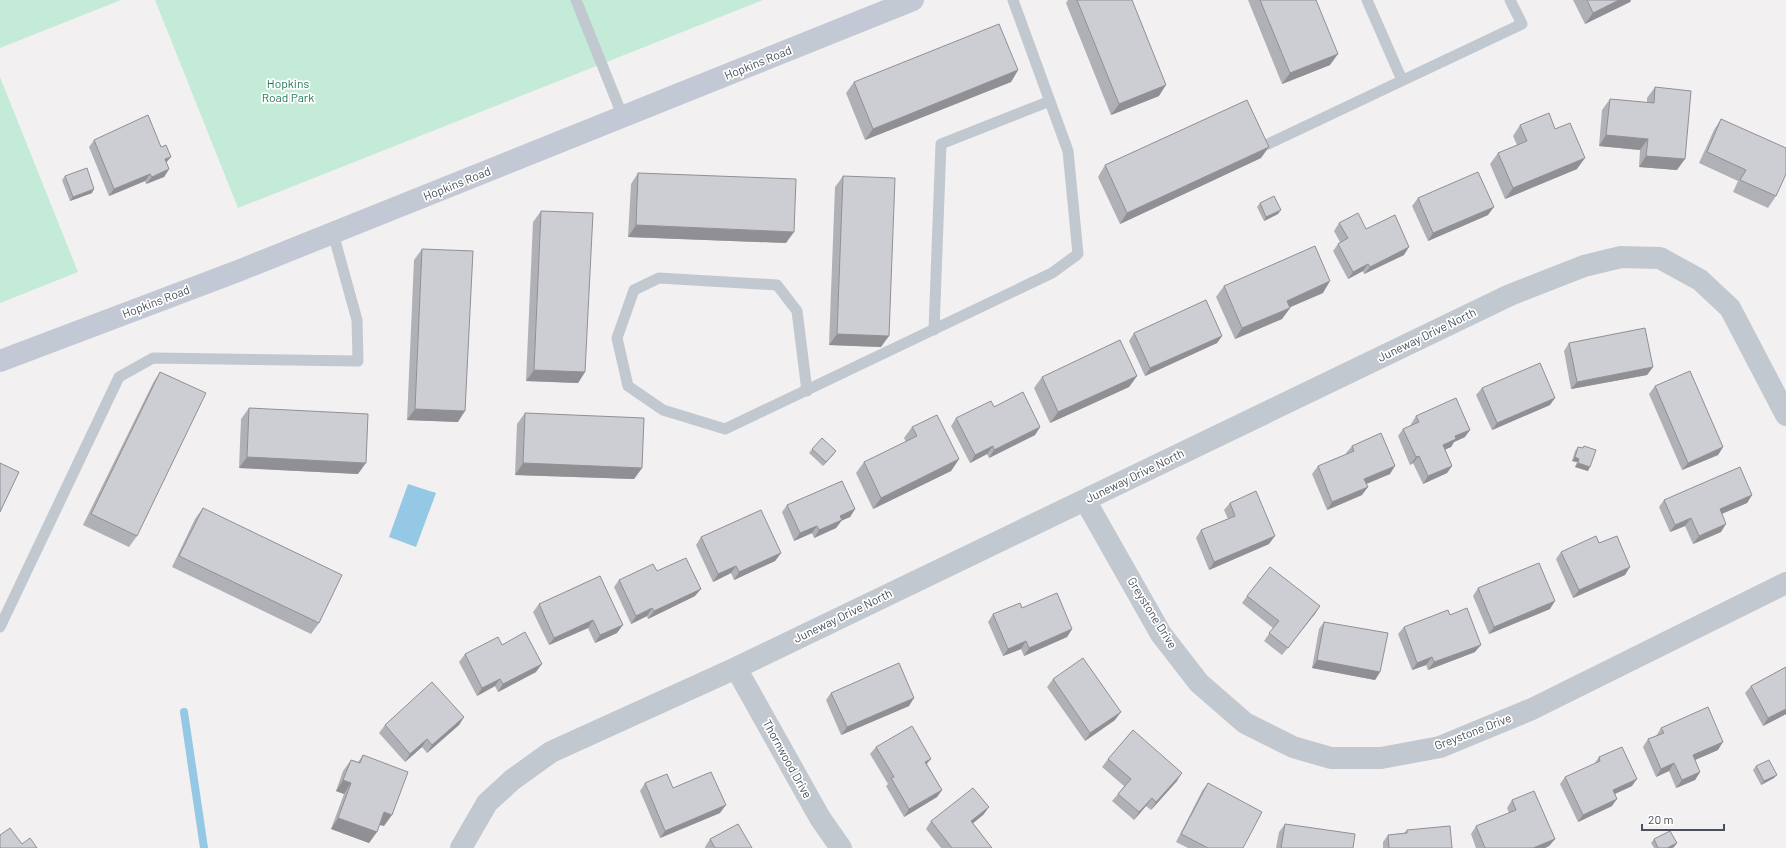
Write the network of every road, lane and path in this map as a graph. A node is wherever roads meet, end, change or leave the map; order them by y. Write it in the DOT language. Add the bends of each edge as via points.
graph roads {
  1 [pos="576,0"];
  2 [pos="912,0"];
  3 [pos="1013,0"];
  4 [pos="1368,0"];
  5 [pos="1510,0"];
  6 [pos="1402,80"];
  7 [pos="1050,101"];
  8 [pos="624,117"];
  9 [pos="1268,144"];
  10 [pos="333,233"];
  11 [pos="934,330"];
  12 [pos="0,361"];
  13 [pos="1779,384"];
  14 [pos="807,390"];
  15 [pos="1786,415"];
  16 [pos="1085,500"];
  17 [pos="1786,584"];
  18 [pos="0,627"];
  19 [pos="736,668"];
  20 [pos="461,848"];
  21 [pos="841,848"];
  1 -- 8 [label="lane"];
  2 -- 8 [label="street, Hopkins Road"];
  3 -- 7 [label="lane"];
  4 -- 6 [label="lane"];
  5 -- 6 [label="lane" via="1522,24"];
  6 -- 9 [label="lane"];
  7 -- 11 [label="lane" via="941,144"];
  7 -- 11 [label="lane" via="1068,151 1078,254 1052,274"];
  8 -- 10 [label="street, Hopkins Road"];
  10 -- 12 [label="street, Hopkins Road"];
  10 -- 18 [label="lane" via="357,320 358,361 152,358 118,377"];
  11 -- 14 [label="lane"];
  13 -- 15 [label="street, Juneway Drive North"];
  13 -- 16 [label="street, Juneway Drive North" via="1730,308 1700,280 1660,258 1621,257 1584,266 1510,295"];
  14 -- 14 [label="lane" via="725,429 663,410 628,386 617,338 634,290 659,278 777,285 797,311"];
  16 -- 17 [label="street, Greystone Drive" via="1161,634 1199,682 1245,723 1293,747 1331,758 1381,758 1440,747 1532,709"];
  16 -- 19 [label="street, Juneway Drive North"];
  19 -- 20 [label="street, Juneway Drive North" via="551,752 512,780 487,803"];
  19 -- 21 [label="street, Thornwood Drive" via="820,818"];
}
